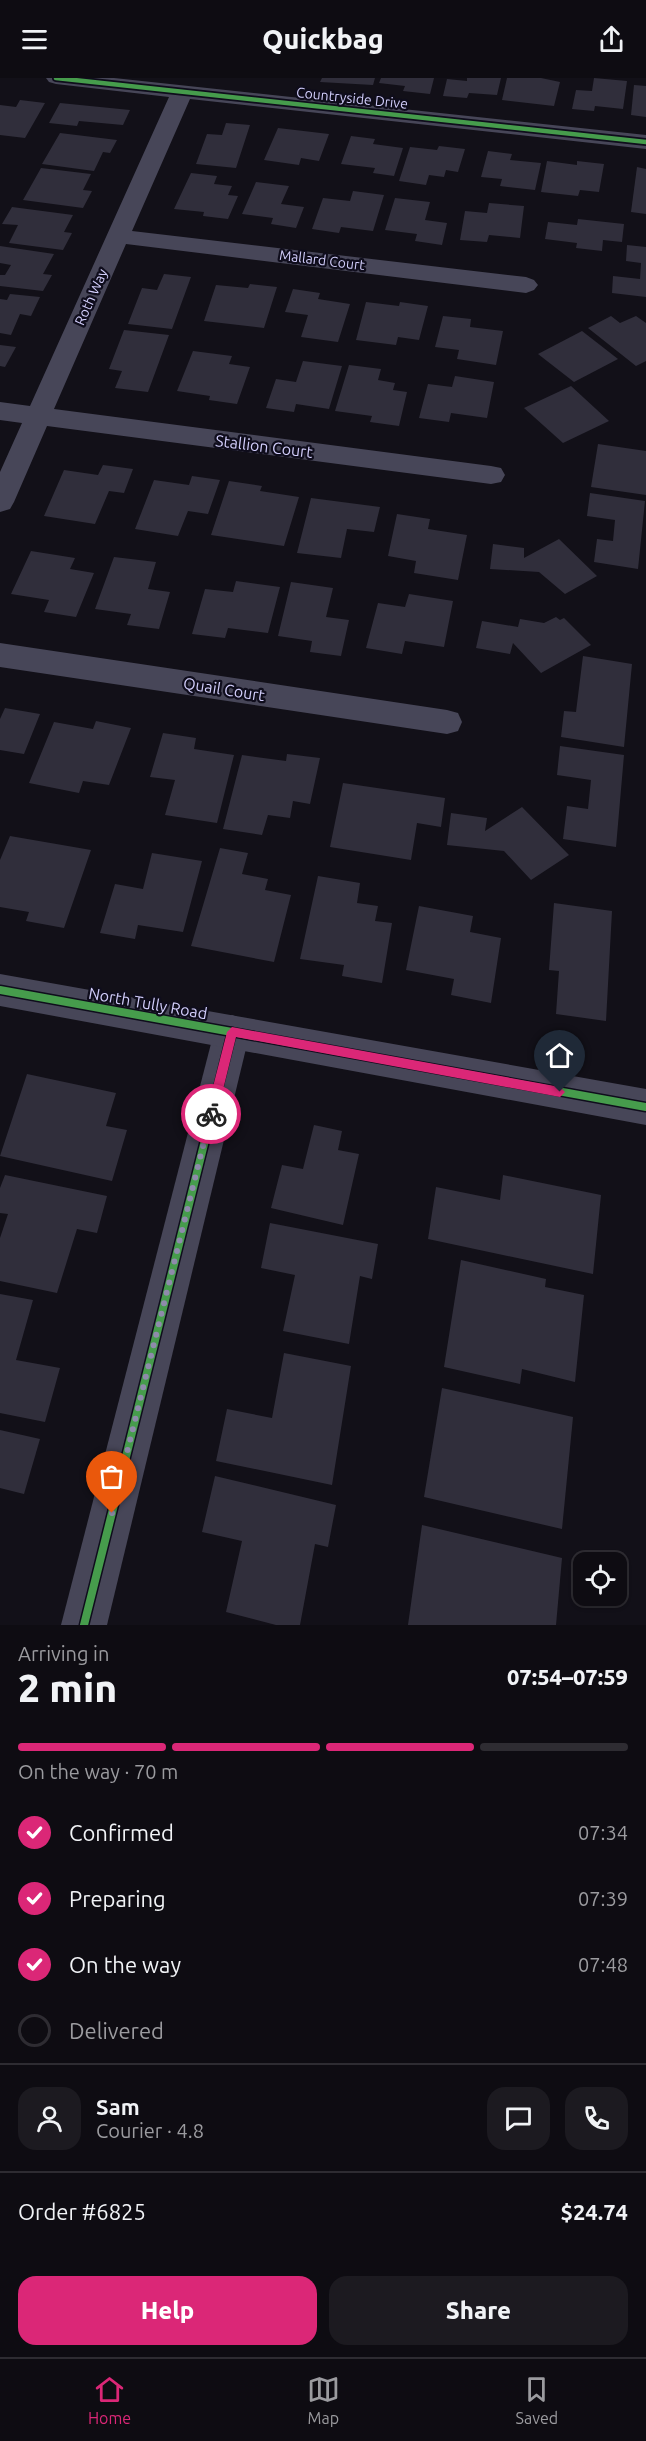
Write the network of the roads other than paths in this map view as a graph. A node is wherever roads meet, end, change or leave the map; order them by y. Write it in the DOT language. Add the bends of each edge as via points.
graph roads {
  1 [pos="56,78"];
  2 [pos="182,92"];
  3 [pos="646,142"];
  4 [pos="119,236"];
  5 [pos="526,285"];
  6 [pos="0,411"];
  7 [pos="38,417"];
  8 [pos="491,476"];
  9 [pos="0,502"];
  10 [pos="0,655"];
  11 [pos="447,722"];
  12 [pos="0,990"];
  13 [pos="232,1032"];
  14 [pos="646,1107"];
  15 [pos="84,1625"];
  1 -- 2 [label="street, Countryside Drive"];
  2 -- 3 [label="street, Countryside Drive"];
  2 -- 4 [label="street, Roth Way"];
  4 -- 5 [label="street, Mallard Court"];
  4 -- 7 [label="street, Roth Way"];
  6 -- 7 [label="street, Stallion Court"];
  7 -- 8 [label="street, Stallion Court"];
  7 -- 9 [label="street, Roth Way"];
  10 -- 11 [label="street, Quail Court"];
  12 -- 13 [label="street, North Tully Road"];
  13 -- 14 [label="street, North Tully Road"];
  13 -- 15 [label="street"];
}
